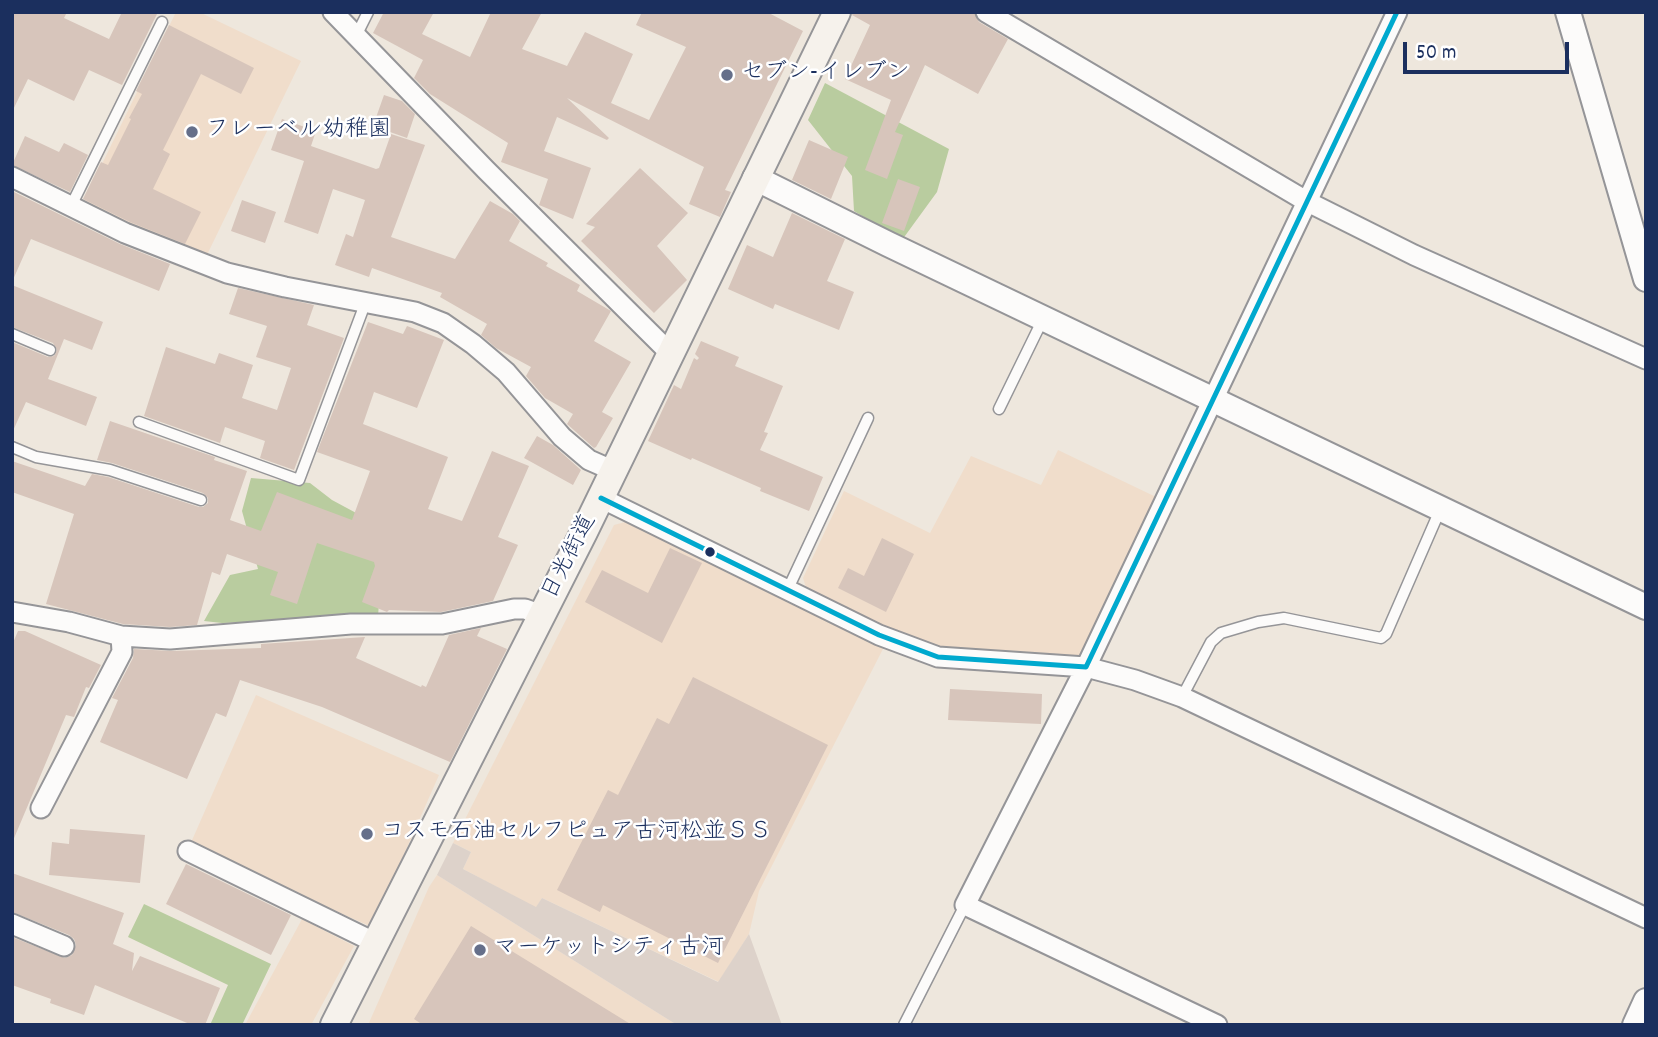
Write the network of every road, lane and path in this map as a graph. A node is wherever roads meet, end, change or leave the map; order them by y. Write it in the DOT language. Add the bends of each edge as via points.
graph roads {
  1 [pos="333,12"];
  2 [pos="368,12"];
  3 [pos="837,12"];
  4 [pos="986,12"];
  5 [pos="1397,12"];
  6 [pos="1568,12"];
  7 [pos="162,22"];
  8 [pos="356,36"];
  9 [pos="12,177"];
  10 [pos="755,178"];
  11 [pos="1306,201"];
  12 [pos="71,206"];
  13 [pos="1646,279"];
  14 [pos="363,301"];
  15 [pos="1043,319"];
  16 [pos="12,334"];
  17 [pos="50,350"];
  18 [pos="670,353"];
  19 [pos="1646,359"];
  20 [pos="1213,400"];
  21 [pos="999,409"];
  22 [pos="868,418"];
  23 [pos="139,422"];
  24 [pos="12,447"];
  25 [pos="614,471"];
  26 [pos="601,498"];
  27 [pos="201,500"];
  28 [pos="1441,508"];
  29 [pos="787,591"];
  30 [pos="1646,607"];
  31 [pos="12,612"];
  32 [pos="542,615"];
  33 [pos="121,636"];
  34 [pos="1086,667"];
  35 [pos="1182,697"];
  36 [pos="41,808"];
  37 [pos="188,851"];
  38 [pos="965,905"];
  39 [pos="1646,918"];
  40 [pos="12,924"];
  41 [pos="376,943"];
  42 [pos="64,946"];
  43 [pos="1646,1001"];
  44 [pos="334,1025"];
  45 [pos="904,1025"];
  46 [pos="1217,1025"];
  47 [pos="1635,1025"];
  1 -- 8 [label="street"];
  2 -- 8 [label="lane"];
  3 -- 10 [label="main road, 日光街道"];
  4 -- 11 [label="street"];
  5 -- 11 [label="street"];
  6 -- 13 [label="street"];
  7 -- 12 [label="lane"];
  8 -- 18 [label="street"];
  9 -- 12 [label="street"];
  10 -- 15 [label="street"];
  10 -- 18 [label="main road, 日光街道"];
  11 -- 19 [label="street"];
  11 -- 20 [label="street"];
  12 -- 14 [label="street" via="227,273"];
  14 -- 23 [label="lane" via="299,480"];
  14 -- 25 [label="street" via="443,323 506,372 562,437 589,460"];
  15 -- 20 [label="street"];
  15 -- 21 [label="lane"];
  16 -- 17 [label="lane"];
  18 -- 25 [label="main road, 日光街道"];
  20 -- 28 [label="street"];
  20 -- 34 [label="street"];
  22 -- 29 [label="lane"];
  24 -- 27 [label="lane" via="36,457 110,470"];
  25 -- 26 [label="main road, 日光街道"];
  26 -- 29 [label="street"];
  26 -- 32 [label="main road, 日光街道"];
  28 -- 30 [label="street"];
  28 -- 35 [label="lane" via="1381,638 1283,618 1258,622 1221,633 1211,642"];
  29 -- 34 [label="street" via="938,657"];
  31 -- 33 [label="street"];
  32 -- 33 [label="street" via="514,609 442,624 351,624 170,639"];
  32 -- 41 [label="main road, 日光街道"];
  33 -- 36 [label="street" via="122,652"];
  34 -- 35 [label="street"];
  34 -- 38 [label="street"];
  35 -- 39 [label="street"];
  37 -- 41 [label="street"];
  38 -- 45 [label="lane"];
  38 -- 46 [label="street"];
  40 -- 42 [label="street"];
  41 -- 44 [label="main road, 日光街道"];
  43 -- 47 [label="street"];
}
